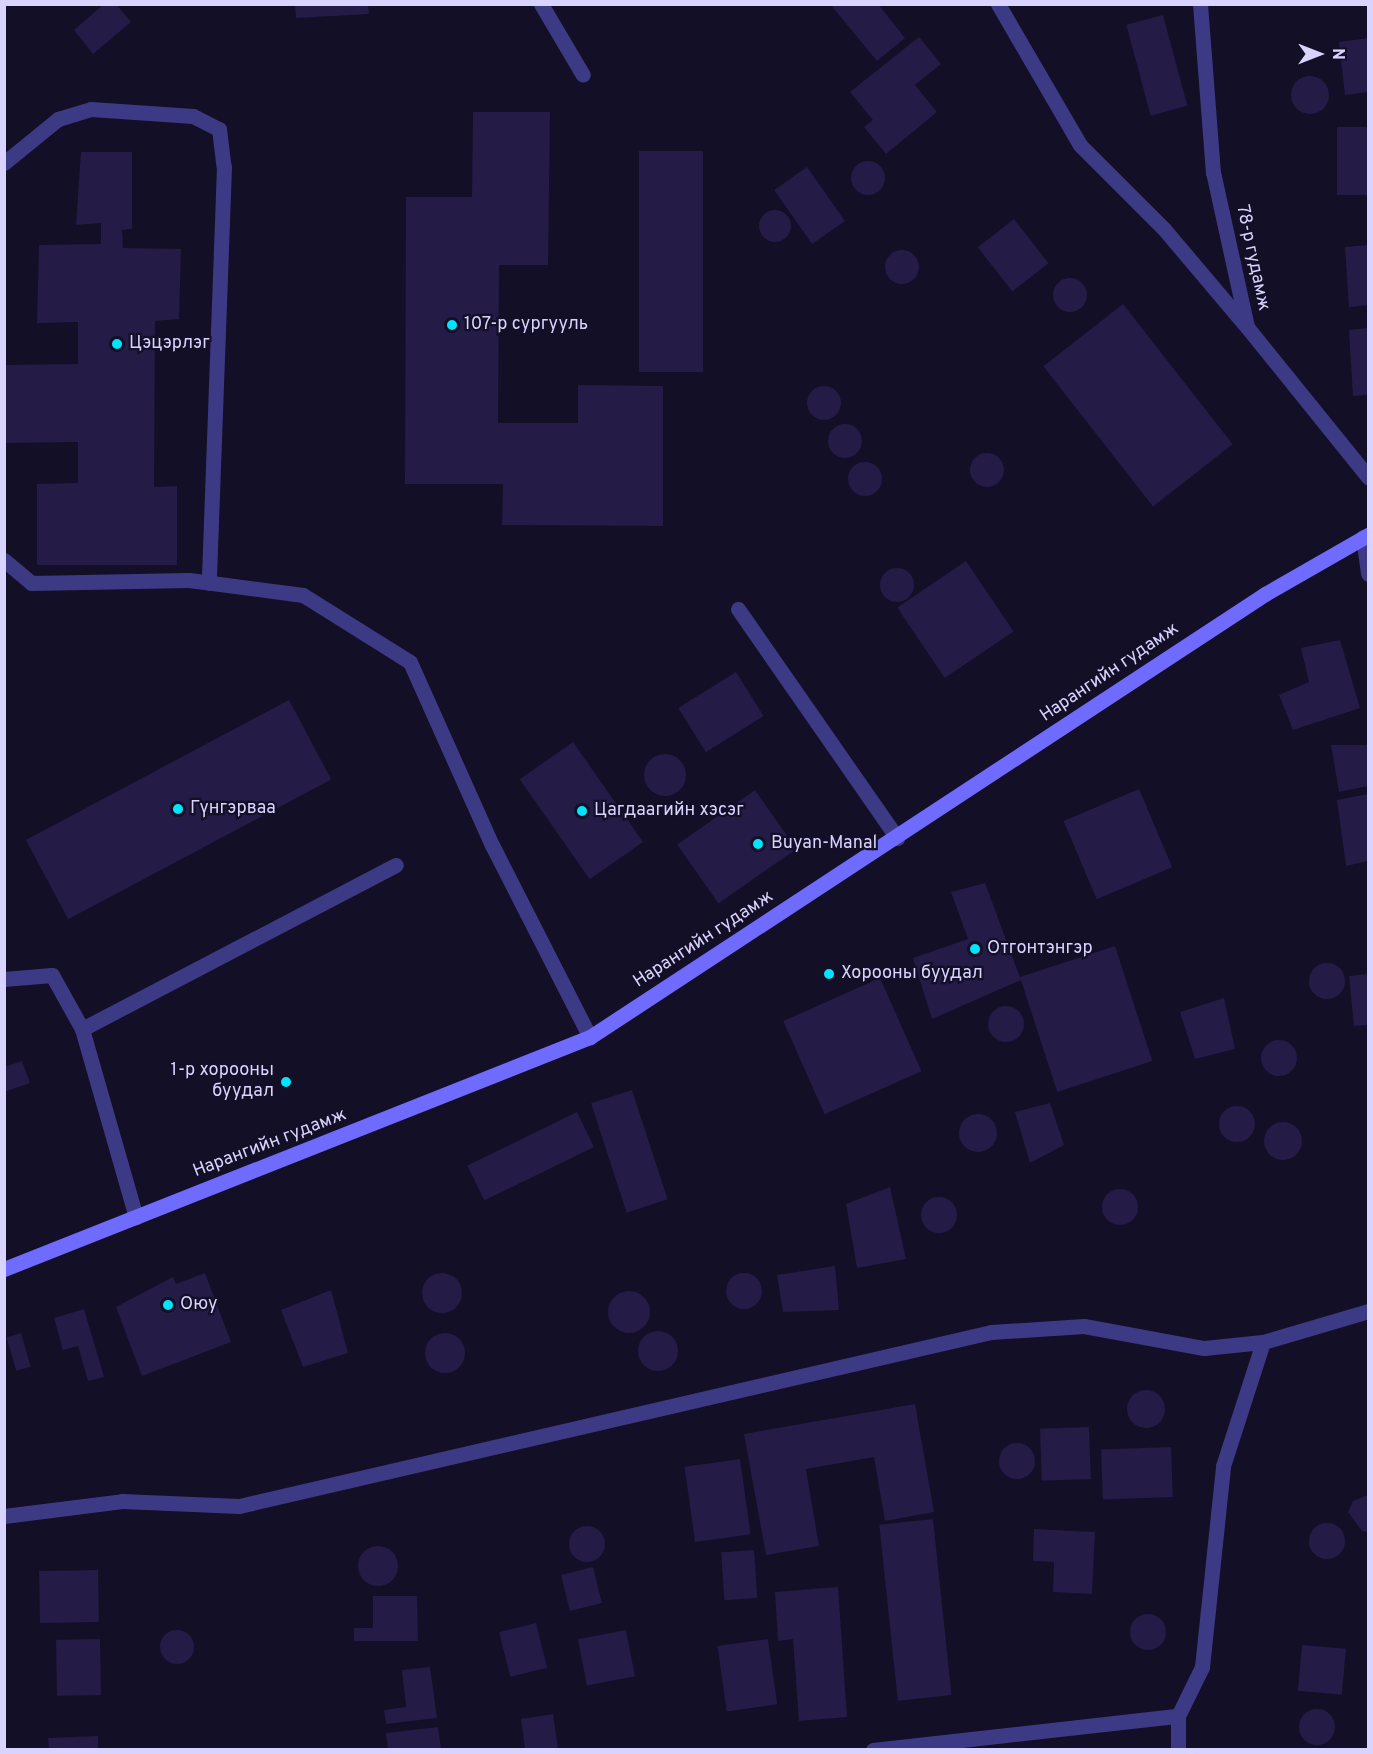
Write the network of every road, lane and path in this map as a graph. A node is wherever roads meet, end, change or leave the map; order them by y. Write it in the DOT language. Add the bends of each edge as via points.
graph roads {
  1 [pos="541,4"];
  2 [pos="998,4"];
  3 [pos="1200,4"];
  4 [pos="583,75"];
  5 [pos="4,164"];
  6 [pos="1247,327"];
  7 [pos="1368,477"];
  8 [pos="1366,536"];
  9 [pos="4,560"];
  10 [pos="1368,574"];
  11 [pos="209,583"];
  12 [pos="738,609"];
  13 [pos="897,838"];
  14 [pos="396,865"];
  15 [pos="4,978"];
  16 [pos="81,1029"];
  17 [pos="590,1037"];
  18 [pos="136,1217"];
  19 [pos="4,1269"];
  20 [pos="1368,1311"];
  21 [pos="1263,1342"];
  22 [pos="4,1516"];
  23 [pos="1178,1716"];
  24 [pos="890,1748"];
  25 [pos="873,1749"];
  26 [pos="1178,1749"];
  1 -- 4 [label="street"];
  2 -- 6 [label="street" via="1080,145 1164,229"];
  3 -- 6 [label="street, 78-р гудамж" via="1213,172"];
  5 -- 11 [label="street" via="58,119 91,110 193,116 219,129 224,167"];
  6 -- 7 [label="street, 78-р гудамж"];
  8 -- 10 [label="street"];
  8 -- 13 [label="main road, Нарангийн гудамж" via="1265,594"];
  9 -- 11 [label="street" via="31,583"];
  11 -- 17 [label="street" via="303,595 410,662 492,845"];
  12 -- 13 [label="street"];
  13 -- 17 [label="main road, Нарангийн гудамж"];
  14 -- 16 [label="street"];
  15 -- 16 [label="street" via="52,975"];
  16 -- 18 [label="street"];
  17 -- 18 [label="main road, Нарангийн гудамж"];
  18 -- 19 [label="main road, Нарангийн гудамж"];
  20 -- 21 [label="street"];
  21 -- 22 [label="street" via="1204,1348 1084,1326 991,1332 239,1506 122,1501"];
  21 -- 23 [label="street" via="1223,1466 1202,1667"];
  23 -- 24 [label="street"];
  23 -- 26 [label="street"];
  24 -- 25 [label="street"];
}
